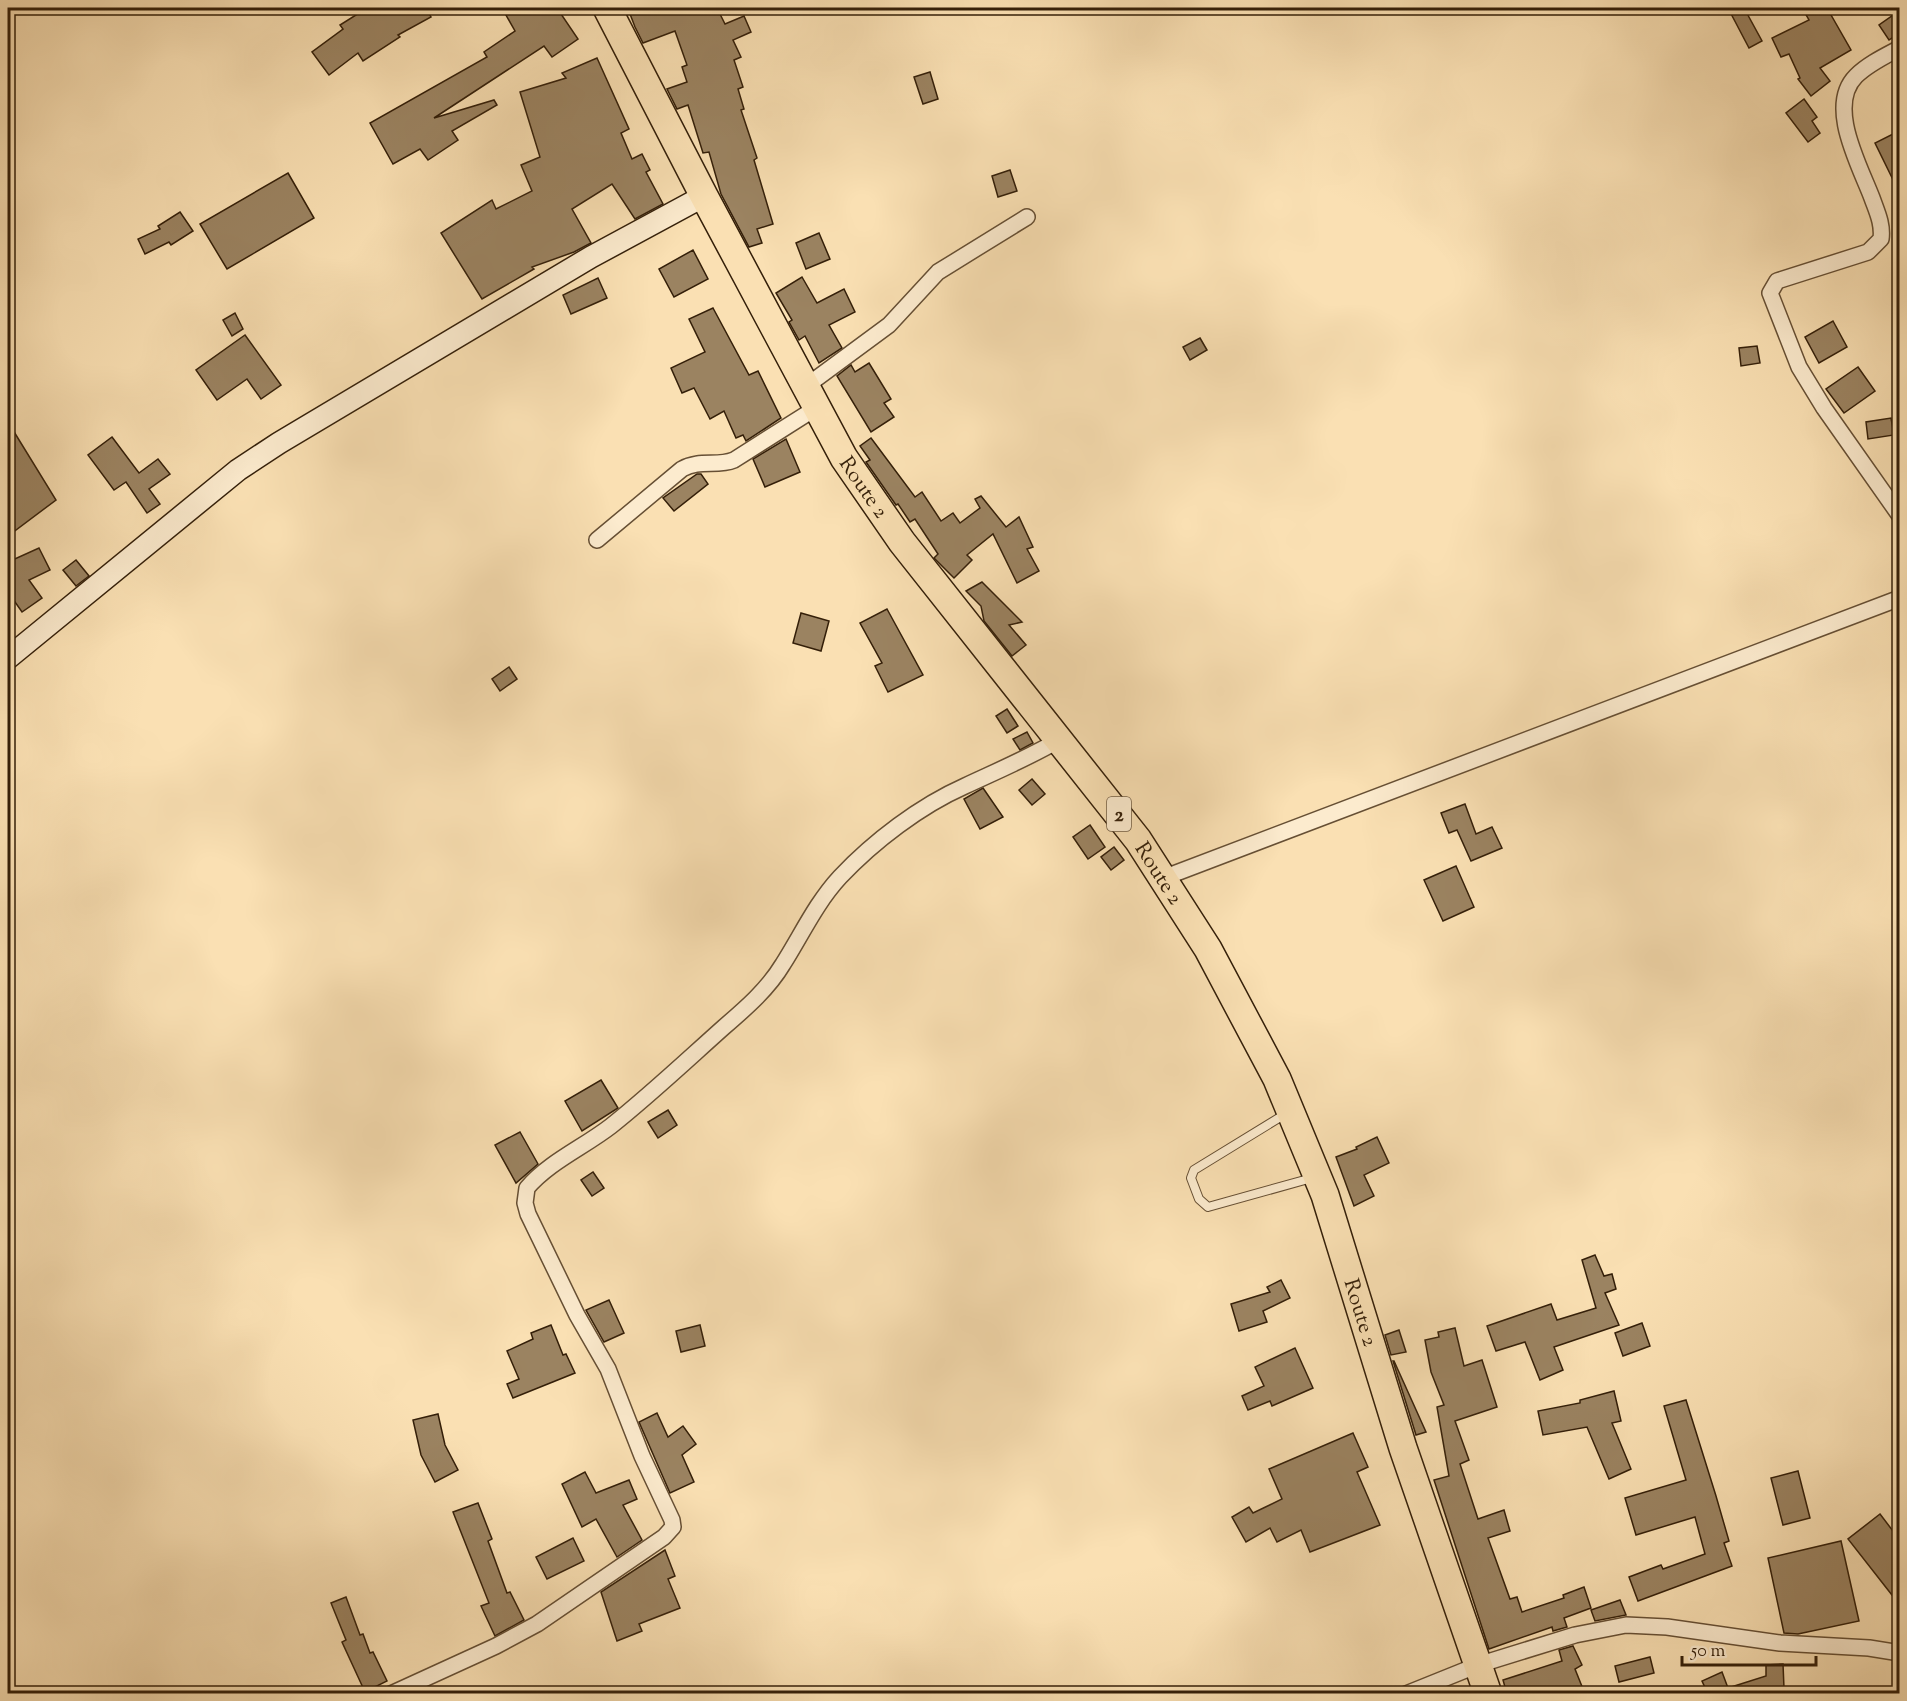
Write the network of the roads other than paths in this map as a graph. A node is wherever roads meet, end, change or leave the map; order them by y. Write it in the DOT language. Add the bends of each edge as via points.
graph roads {
  1 [pos="607,8"];
  2 [pos="1899,48"];
  3 [pos="704,196"];
  4 [pos="1027,217"];
  5 [pos="811,398"];
  6 [pos="1899,516"];
  7 [pos="597,540"];
  8 [pos="1899,598"];
  9 [pos="8,658"];
  10 [pos="1059,740"];
  11 [pos="1163,878"];
  12 [pos="1291,1110"];
  13 [pos="1318,1176"];
  14 [pos="1899,1653"];
  15 [pos="1478,1665"];
  16 [pos="391,1694"];
  17 [pos="1406,1694"];
  18 [pos="1488,1694"];
  1 -- 3 [label="highway, Route 2 / 2"];
  2 -- 6 [label="street" via="1854,77 1845,95 1843,122 1880,220 1881,239 1868,252 1777,281 1770,293 1799,367"];
  3 -- 5 [label="highway, Route 2 / 2"];
  3 -- 9 [label="street" via="591,257 271,448 221,484"];
  4 -- 5 [label="street" via="938,272 889,325"];
  5 -- 7 [label="street" via="734,459 695,463 682,469"];
  5 -- 10 [label="highway, Route 2 / 2" via="844,458 902,542"];
  8 -- 11 [label="street"];
  10 -- 11 [label="highway, Route 2 / 2"];
  10 -- 16 [label="street" via="934,802 879,842 816,905 783,964 753,1001 624,1116 527,1188 528,1215 577,1315 609,1369 673,1527 664,1538 537,1624"];
  11 -- 12 [label="highway, Route 2 / 2" via="1208,949"];
  12 -- 13 [label="highway, Route 2 / 2"];
  12 -- 13 [label="lane" via="1194,1170 1191,1178 1199,1199 1208,1208"];
  13 -- 15 [label="highway, Route 2 / 2" via="1403,1448"];
  14 -- 15 [label="street" via="1626,1625 1575,1635"];
  15 -- 17 [label="street"];
  15 -- 18 [label="highway, Route 2 / 2"];
}
